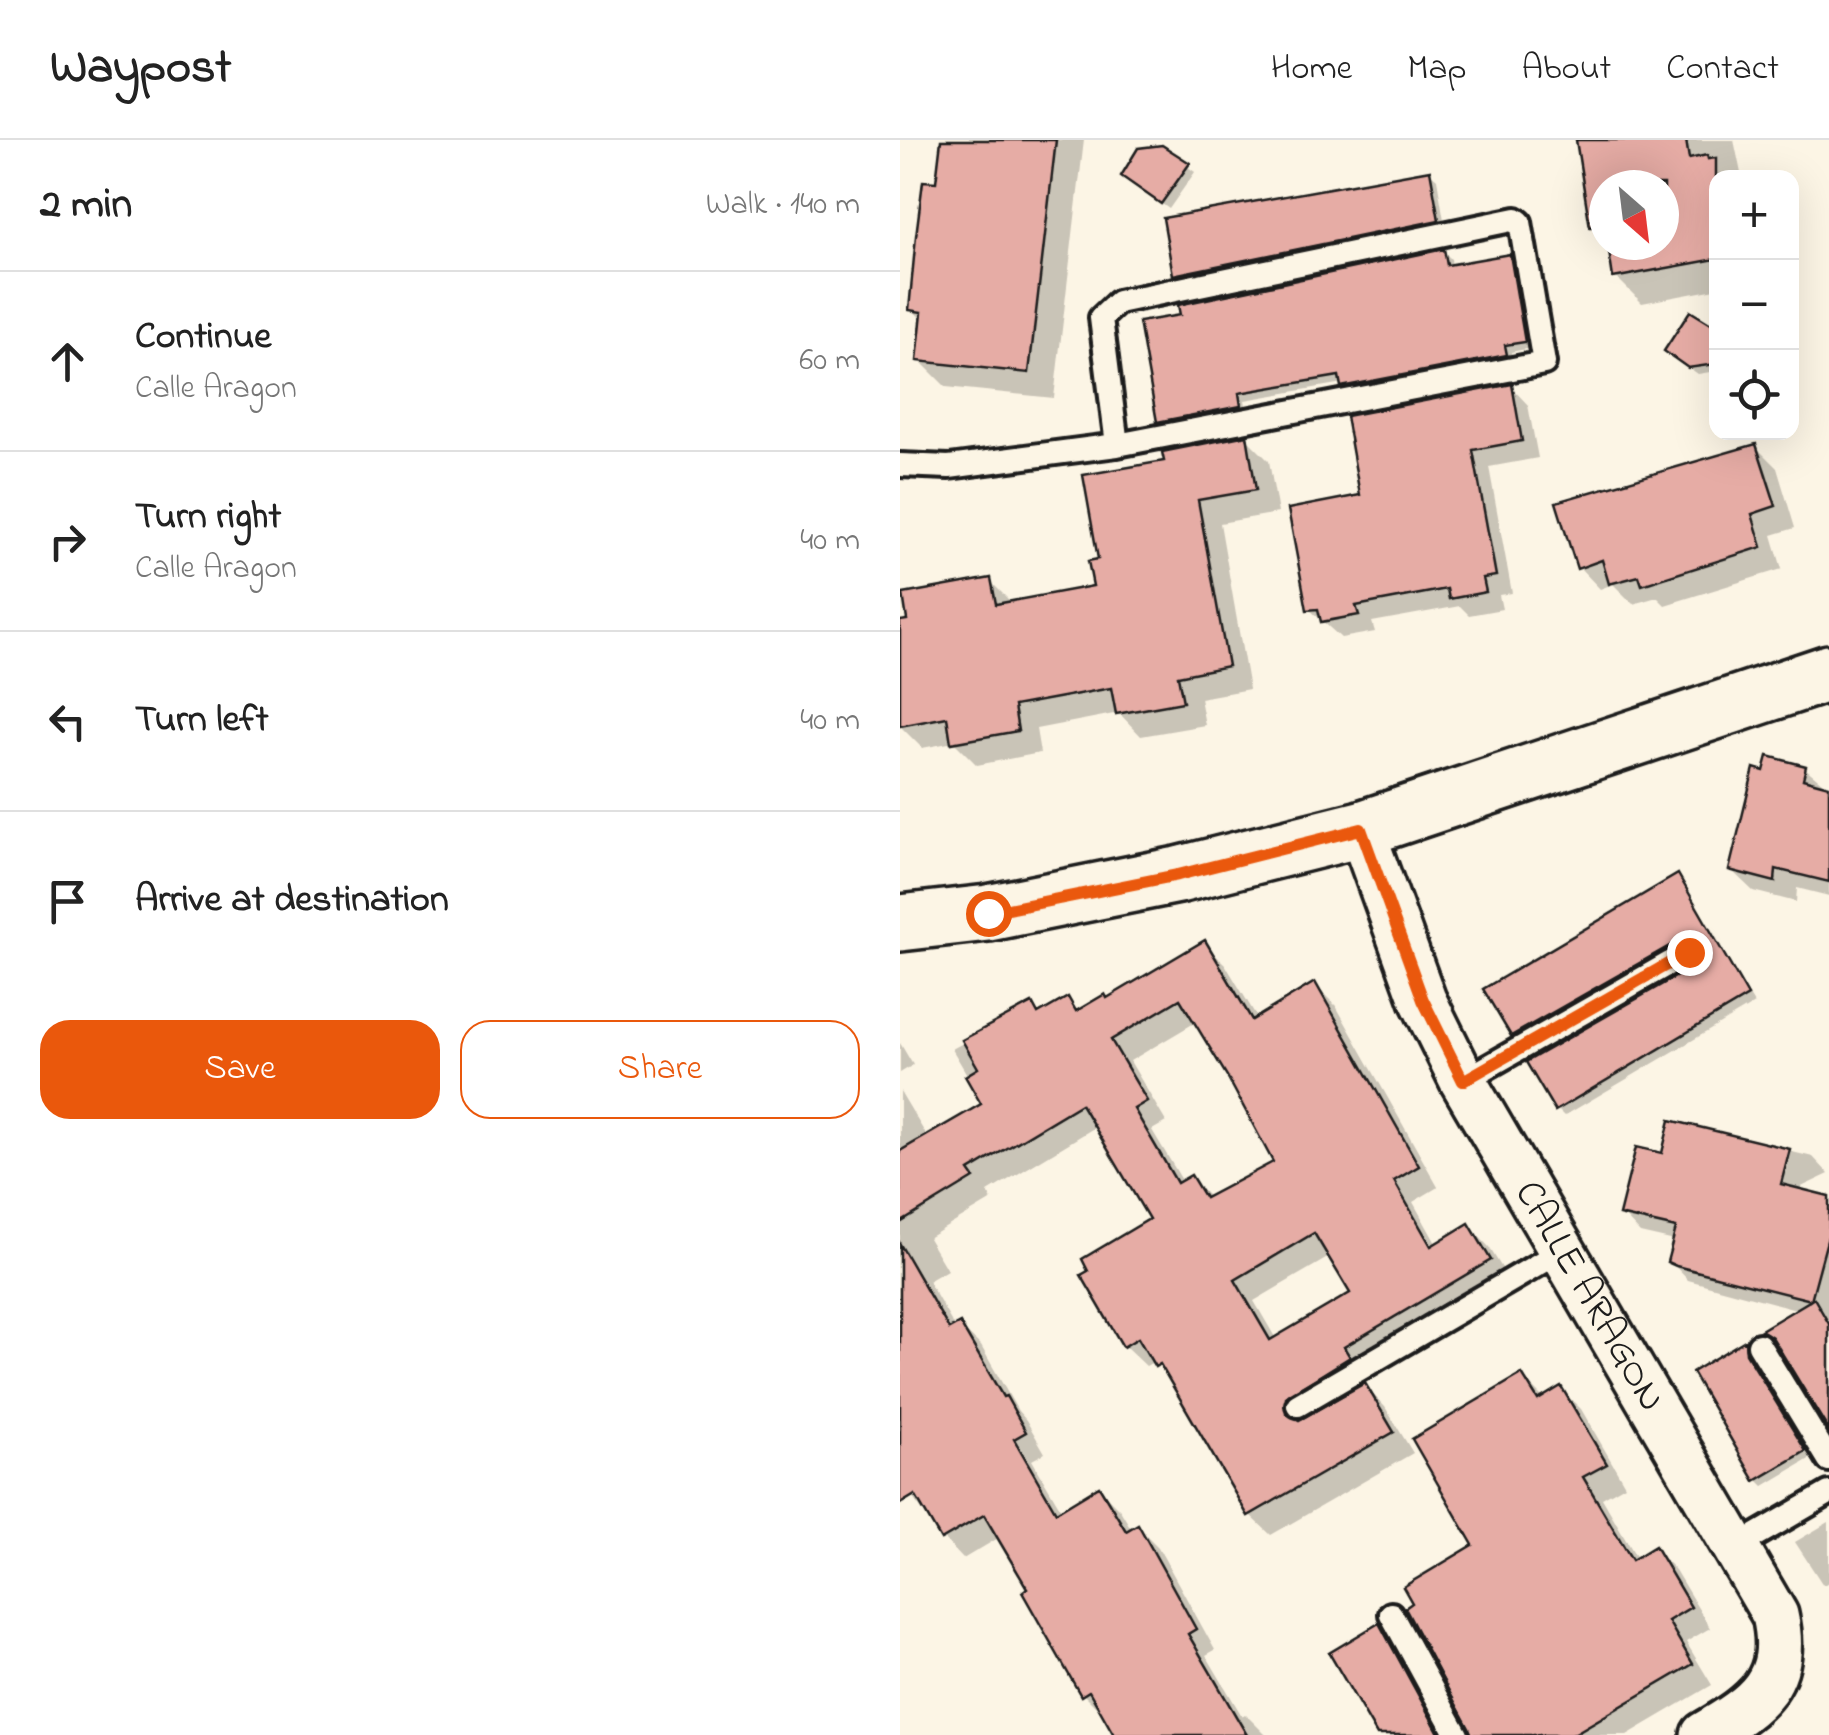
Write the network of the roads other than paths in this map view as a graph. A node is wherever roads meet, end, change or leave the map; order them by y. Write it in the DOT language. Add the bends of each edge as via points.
graph roads {
  1 [pos="1117,445"];
  2 [pos="900,465"];
  3 [pos="1829,674"];
  4 [pos="1361,829"];
  5 [pos="900,924"];
  6 [pos="1689,952"];
  7 [pos="1463,1081"];
  8 [pos="1563,1250"];
  9 [pos="1759,1344"];
  10 [pos="1298,1405"];
  11 [pos="1829,1460"];
  12 [pos="1829,1493"];
  13 [pos="1736,1547"];
  14 [pos="1391,1614"];
  15 [pos="1458,1735"];
  16 [pos="1704,1735"];
  1 -- 1 [label="lane" via="1101,318 1118,302 1520,222 1544,363"];
  1 -- 2 [label="lane" via="950,467"];
  3 -- 4 [label="street"];
  4 -- 5 [label="street" via="1178,875"];
  4 -- 7 [label="street, CALLE ARAGON" via="1423,1000"];
  6 -- 7 [label="lane"];
  7 -- 8 [label="street, CALLE ARAGON"];
  8 -- 10 [label="lane"];
  8 -- 13 [label="street, CALLE ARAGON"];
  9 -- 11 [label="lane"];
  12 -- 13 [label="lane"];
  13 -- 16 [label="street, CALLE ARAGON" via="1775,1615 1782,1643 1774,1677 1757,1702"];
  14 -- 15 [label="lane"];
}
